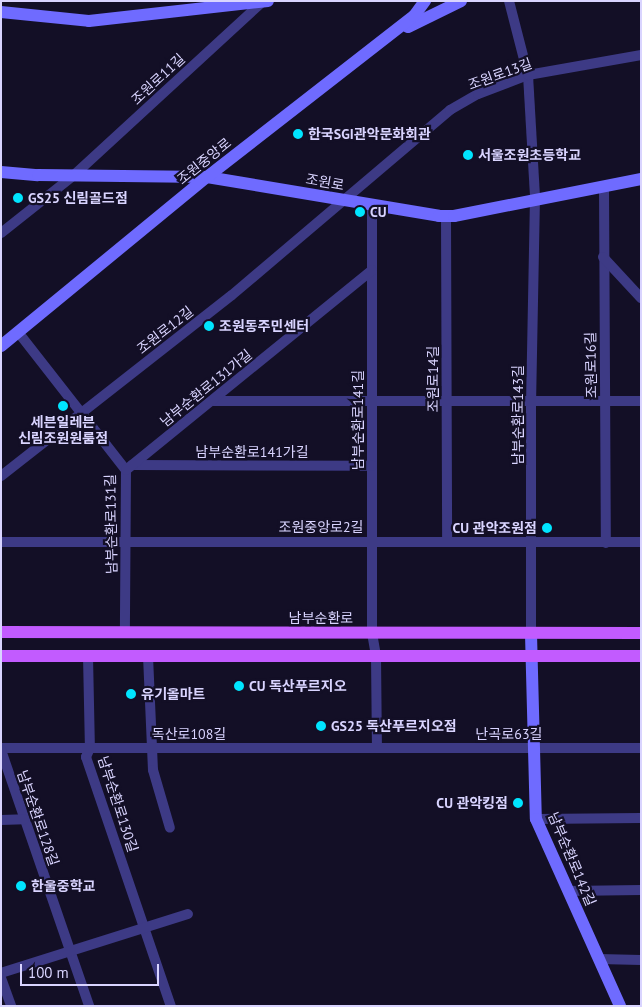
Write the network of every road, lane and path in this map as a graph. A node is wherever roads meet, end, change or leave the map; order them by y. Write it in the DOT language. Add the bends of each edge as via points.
graph roads {
  1 [pos="268,1"];
  2 [pos="425,1"];
  3 [pos="461,1"];
  4 [pos="509,1"];
  5 [pos="262,2"];
  6 [pos="1,12"];
  7 [pos="394,32"];
  8 [pos="641,55"];
  9 [pos="528,75"];
  10 [pos="1,172"];
  11 [pos="73,176"];
  12 [pos="207,177"];
  13 [pos="641,179"];
  14 [pos="604,187"];
  15 [pos="535,197"];
  16 [pos="341,199"];
  17 [pos="372,206"];
  18 [pos="446,216"];
  19 [pos="1,234"];
  20 [pos="603,257"];
  21 [pos="372,270"];
  22 [pos="641,298"];
  23 [pos="18,332"];
  24 [pos="1,346"];
  25 [pos="372,399"];
  26 [pos="447,400"];
  27 [pos="531,400"];
  28 [pos="213,401"];
  29 [pos="605,402"];
  30 [pos="641,402"];
  31 [pos="83,412"];
  32 [pos="372,466"];
  33 [pos="129,468"];
  34 [pos="1,476"];
  35 [pos="372,541"];
  36 [pos="1,542"];
  37 [pos="126,542"];
  38 [pos="447,542"];
  39 [pos="641,542"];
  40 [pos="531,543"];
  41 [pos="606,543"];
  42 [pos="1,632"];
  43 [pos="125,633"];
  44 [pos="372,633"];
  45 [pos="641,633"];
  46 [pos="532,634"];
  47 [pos="1,656"];
  48 [pos="88,656"];
  49 [pos="148,656"];
  50 [pos="376,656"];
  51 [pos="532,656"];
  52 [pos="641,656"];
  53 [pos="90,748"];
  54 [pos="151,748"];
  55 [pos="377,748"];
  56 [pos="533,748"];
  57 [pos="641,748"];
  58 [pos="1,749"];
  59 [pos="641,818"];
  60 [pos="24,819"];
  61 [pos="536,819"];
  62 [pos="1,820"];
  63 [pos="170,828"];
  64 [pos="641,890"];
  65 [pos="568,891"];
  66 [pos="188,914"];
  67 [pos="145,927"];
  68 [pos="70,951"];
  69 [pos="599,959"];
  70 [pos="641,960"];
  71 [pos="1,973"];
  72 [pos="1,978"];
  73 [pos="11,1006"];
  74 [pos="89,1006"];
  75 [pos="171,1006"];
  76 [pos="620,1006"];
  1 -- 5 [label="street"];
  2 -- 7 [label="street, 조원중앙로" via="414,16"];
  3 -- 7 [label="street"];
  4 -- 9 [label="street, 남부순환로143길"];
  5 -- 6 [label="street" via="88,21"];
  5 -- 11 [label="street, 조원로11길"];
  7 -- 12 [label="street, 조원중앙로"];
  8 -- 9 [label="street, 조원로13길"];
  9 -- 15 [label="street, 남부순환로143길"];
  9 -- 16 [label="street, 조원로13길" via="478,94 450,110"];
  10 -- 11 [label="street, 조원로"];
  11 -- 12 [label="street, 조원로"];
  11 -- 19 [label="street, 조원로11길"];
  12 -- 16 [label="street, 조원로"];
  12 -- 23 [label="street, 조원중앙로"];
  13 -- 14 [label="street, 조원로"];
  14 -- 15 [label="street, 조원로"];
  14 -- 20 [label="street, 조원로16길"];
  15 -- 18 [label="street, 조원로"];
  15 -- 27 [label="street, 남부순환로143길"];
  16 -- 17 [label="street, 조원로"];
  16 -- 31 [label="street, 조원로12길" via="232,296"];
  17 -- 18 [label="street, 조원로"];
  17 -- 21 [label="street, 남부순환로141길"];
  18 -- 26 [label="street, 조원로14길"];
  20 -- 22 [label="street"];
  20 -- 29 [label="street, 조원로16길"];
  21 -- 25 [label="street, 남부순환로141길"];
  21 -- 28 [label="street, 남부순환로131가길"];
  23 -- 24 [label="street, 조원중앙로"];
  23 -- 31 [label="street, 남부순환로131길"];
  25 -- 26 [label="street"];
  25 -- 28 [label="street"];
  25 -- 32 [label="street, 남부순환로141길"];
  26 -- 27 [label="street"];
  26 -- 38 [label="street, 조원로14길"];
  27 -- 29 [label="street"];
  27 -- 40 [label="street, 남부순환로143길"];
  28 -- 33 [label="street, 남부순환로131가길"];
  29 -- 30 [label="street"];
  29 -- 41 [label="street, 조원로16길"];
  31 -- 33 [label="street, 남부순환로131길"];
  31 -- 34 [label="street, 조원로12길"];
  32 -- 33 [label="street, 남부순환로141가길"];
  32 -- 35 [label="street, 남부순환로141길"];
  33 -- 37 [label="street, 남부순환로131길"];
  35 -- 37 [label="street, 조원중앙로2길"];
  35 -- 38 [label="street, 조원중앙로2길"];
  35 -- 44 [label="street, 남부순환로141길"];
  36 -- 37 [label="street, 조원중앙로2길"];
  37 -- 43 [label="street, 남부순환로131길"];
  38 -- 40 [label="street, 조원중앙로2길"];
  39 -- 41 [label="street, 조원중앙로2길"];
  40 -- 41 [label="street, 조원중앙로2길"];
  40 -- 46 [label="street, 남부순환로143길"];
  42 -- 43 [label="main road, 남부순환로"];
  43 -- 44 [label="main road, 남부순환로"];
  44 -- 46 [label="main road, 남부순환로"];
  44 -- 50 [label="street, 남부순환로141길"];
  45 -- 46 [label="main road, 남부순환로"];
  46 -- 51 [label="street, 남부순환로142길"];
  47 -- 48 [label="main road"];
  48 -- 49 [label="main road"];
  48 -- 53 [label="street, 남부순환로130길"];
  49 -- 50 [label="main road"];
  49 -- 54 [label="street"];
  50 -- 51 [label="main road"];
  50 -- 55 [label="street, 남부순환로141길"];
  51 -- 52 [label="main road"];
  51 -- 56 [label="street, 남부순환로142길"];
  53 -- 54 [label="street, 독산로108길"];
  53 -- 58 [label="street, 독산로108길"];
  53 -- 67 [label="street, 남부순환로130길" via="86,757"];
  54 -- 55 [label="street, 독산로108길"];
  54 -- 63 [label="street" via="153,770"];
  55 -- 56 [label="street, 난곡로63길"];
  56 -- 57 [label="street, 난곡로63길"];
  56 -- 61 [label="street, 남부순환로142길"];
  58 -- 60 [label="street, 남부순환로128길"];
  59 -- 61 [label="street"];
  60 -- 62 [label="street"];
  60 -- 68 [label="street, 남부순환로128길"];
  61 -- 65 [label="street, 남부순환로142길"];
  64 -- 65 [label="street"];
  65 -- 69 [label="street, 남부순환로142길"];
  66 -- 67 [label="street"];
  67 -- 68 [label="street"];
  67 -- 75 [label="street, 남부순환로130길"];
  68 -- 71 [label="street"];
  68 -- 74 [label="street, 남부순환로128길"];
  69 -- 70 [label="street"];
  69 -- 76 [label="street, 남부순환로142길"];
  72 -- 73 [label="street"];
}
